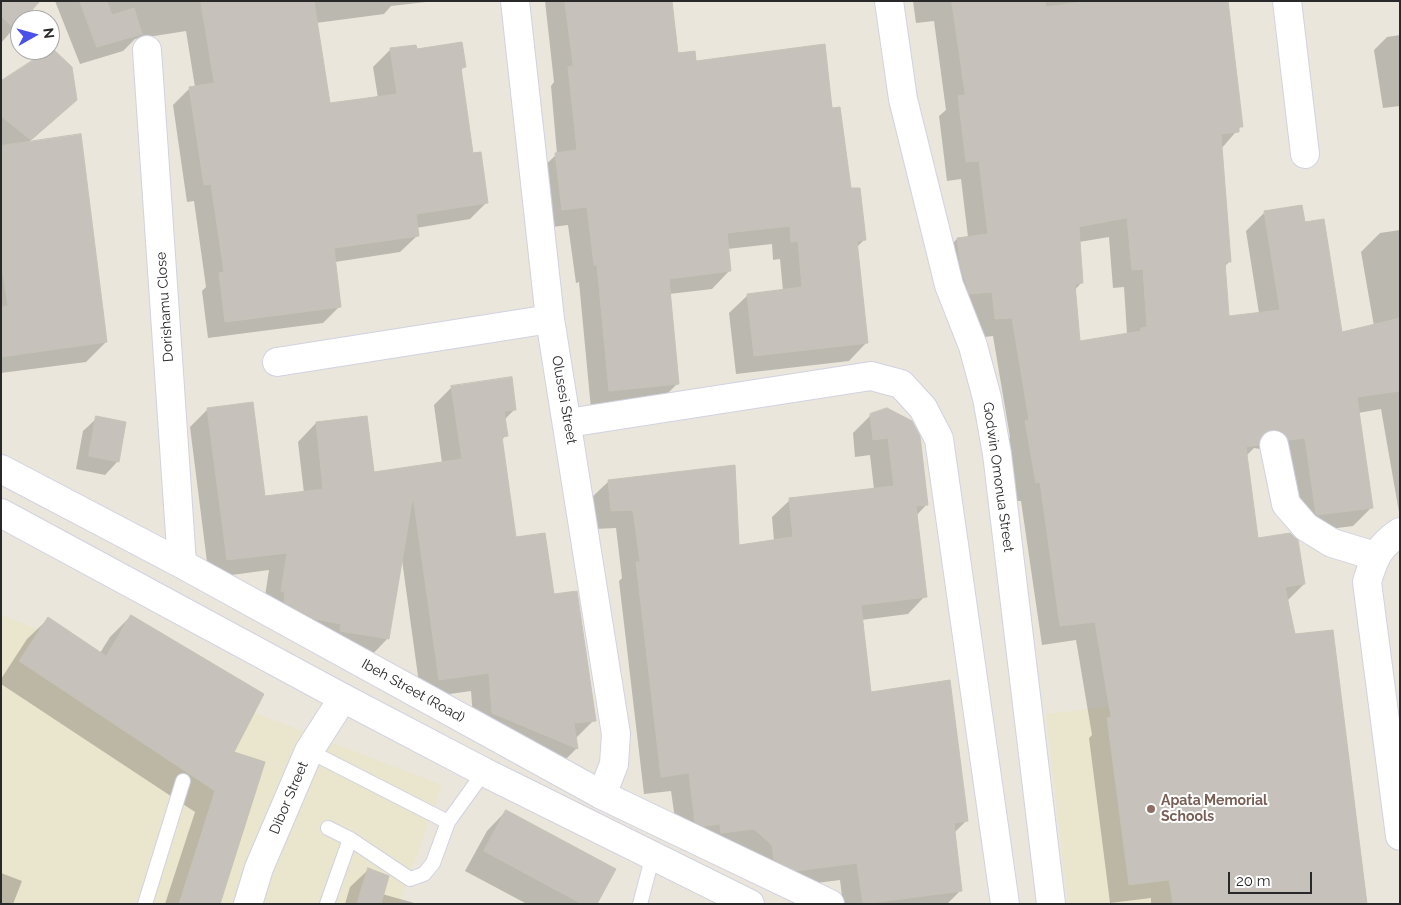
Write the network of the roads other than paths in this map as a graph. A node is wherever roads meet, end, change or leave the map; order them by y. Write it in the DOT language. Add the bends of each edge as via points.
graph roads {
  1 [pos="515,1"];
  2 [pos="889,1"];
  3 [pos="1288,1"];
  4 [pos="147,50"];
  5 [pos="1304,154"];
  6 [pos="550,319"];
  7 [pos="277,362"];
  8 [pos="568,423"];
  9 [pos="1274,445"];
  10 [pos="1,469"];
  11 [pos="1,513"];
  12 [pos="1400,532"];
  13 [pos="1375,556"];
  14 [pos="182,564"];
  15 [pos="343,698"];
  16 [pos="310,751"];
  17 [pos="484,772"];
  18 [pos="183,781"];
  19 [pos="602,795"];
  20 [pos="448,822"];
  21 [pos="328,828"];
  22 [pos="1400,836"];
  23 [pos="350,838"];
  24 [pos="653,855"];
  25 [pos="145,904"];
  26 [pos="248,904"];
  27 [pos="327,904"];
  28 [pos="640,904"];
  29 [pos="750,904"];
  30 [pos="830,904"];
  31 [pos="1005,904"];
  32 [pos="1051,904"];
  1 -- 6 [label="street, Olusesi Street"];
  2 -- 32 [label="street, Godwin Omonua Street" via="903,99 948,284 972,346 987,398 997,454"];
  3 -- 5 [label="street"];
  4 -- 14 [label="street, Dorishamu Close"];
  6 -- 7 [label="street"];
  6 -- 8 [label="street, Olusesi Street"];
  8 -- 19 [label="street, Olusesi Street" via="616,734 614,764"];
  8 -- 31 [label="street" via="871,376 901,384 923,408 939,439"];
  9 -- 13 [label="street" via="1286,504 1306,527 1332,542"];
  10 -- 14 [label="street, Ibeh Street (Road)"];
  11 -- 15 [label="street"];
  12 -- 13 [label="street" via="1389,539"];
  13 -- 22 [label="street" via="1367,582"];
  14 -- 19 [label="street, Ibeh Street (Road)"];
  15 -- 16 [label="street, Dibor Street"];
  15 -- 17 [label="street"];
  16 -- 20 [label="lane"];
  16 -- 26 [label="street, Dibor Street" via="259,868"];
  17 -- 20 [label="lane"];
  17 -- 24 [label="street"];
  18 -- 25 [label="lane"];
  19 -- 30 [label="street, Ibeh Street (Road)"];
  20 -- 23 [label="lane" via="433,863 424,874 410,879"];
  21 -- 23 [label="lane"];
  23 -- 27 [label="lane"];
  24 -- 28 [label="lane"];
  24 -- 29 [label="street"];
}
